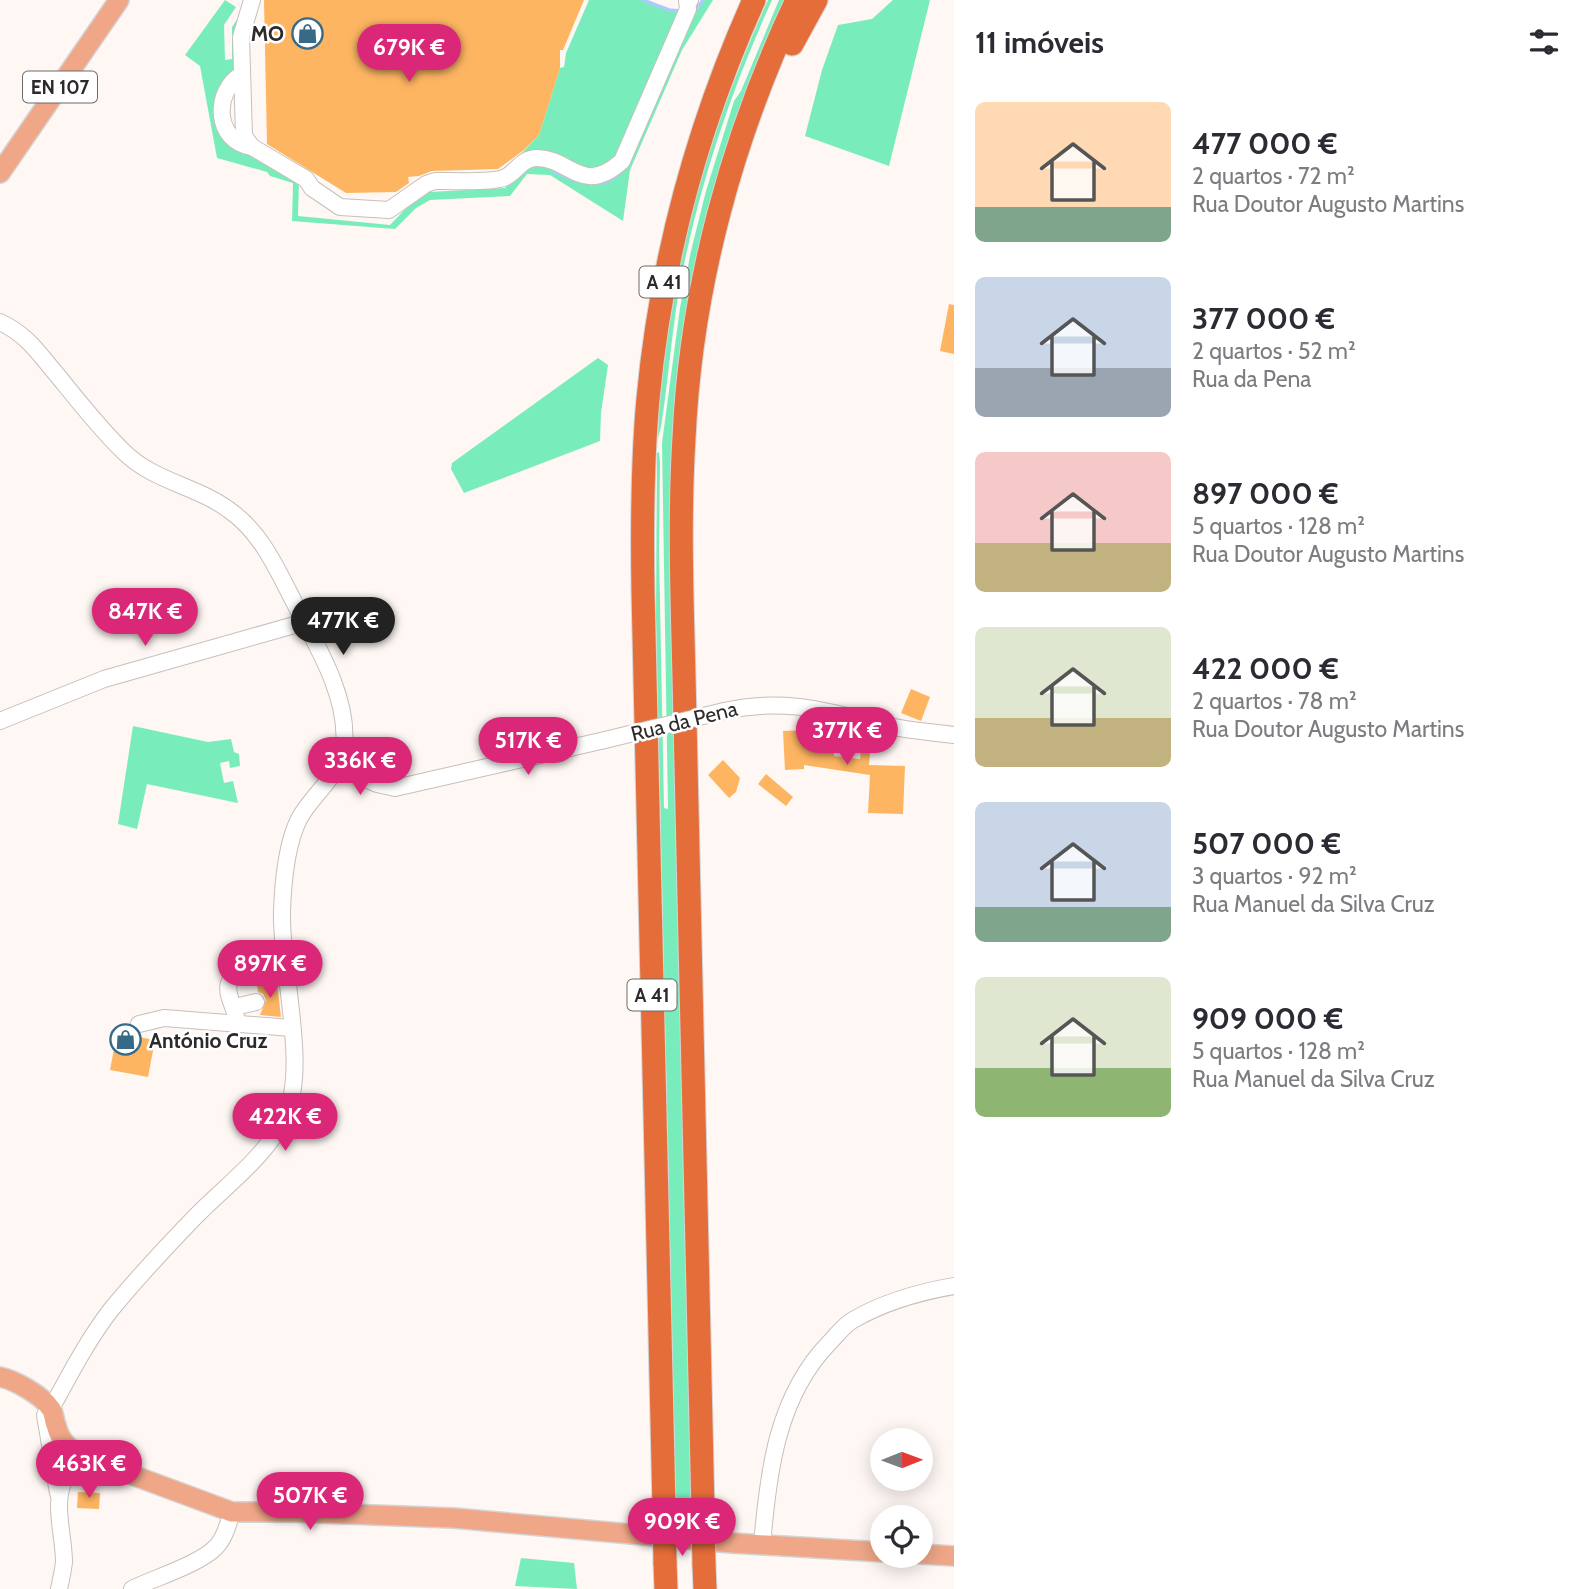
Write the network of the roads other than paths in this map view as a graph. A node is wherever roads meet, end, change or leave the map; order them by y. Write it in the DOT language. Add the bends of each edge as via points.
graph roads {
  1 [pos="119,0"];
  2 [pos="739,0"];
  3 [pos="754,0"];
  4 [pos="797,0"];
  5 [pos="816,0"];
  6 [pos="245,1"];
  7 [pos="688,1"];
  8 [pos="718,89"];
  9 [pos="751,108"];
  10 [pos="0,173"];
  11 [pos="0,322"];
  12 [pos="304,622"];
  13 [pos="0,721"];
  14 [pos="954,735"];
  15 [pos="338,767"];
  16 [pos="229,982"];
  17 [pos="256,1002"];
  18 [pos="236,1015"];
  19 [pos="139,1024"];
  20 [pos="291,1028"];
  21 [pos="954,1286"];
  22 [pos="0,1377"];
  23 [pos="47,1405"];
  24 [pos="89,1459"];
  25 [pos="59,1503"];
  26 [pos="232,1513"];
  27 [pos="762,1545"];
  28 [pos="870,1551"];
  29 [pos="933,1555"];
  30 [pos="954,1556"];
  31 [pos="60,1589"];
  32 [pos="132,1589"];
  33 [pos="666,1589"];
  34 [pos="705,1589"];
  1 -- 10 [label="main road, EN 107"];
  2 -- 8 [label="highway" via="722,40"];
  3 -- 8 [label="highway, A 41"];
  4 -- 9 [label="highway, A 41"];
  5 -- 9 [label="highway" via="779,75"];
  6 -- 7 [label="street" via="250,12 241,37 244,136 251,147 306,179 340,207 389,210 426,184 505,177 534,158 582,175 608,172 622,161"];
  8 -- 33 [label="highway, A 41, bridge" via="687,184 666,270 648,400 643,482"];
  9 -- 34 [label="highway, A 41, bridge" via="715,229 698,311 682,481"];
  11 -- 12 [label="street" via="33,344 124,453 142,467 229,509 248,526 276,567"];
  12 -- 13 [label="street" via="104,679"];
  12 -- 15 [label="street" via="320,650 340,710 344,749"];
  14 -- 15 [label="street, Rua da Pena, bridge" via="780,704 724,711 395,788"];
  15 -- 20 [label="street" via="298,820 284,879 282,914"];
  16 -- 18 [label="street" via="227,993"];
  17 -- 18 [label="street"];
  18 -- 19 [label="street" via="164,1018"];
  18 -- 20 [label="street"];
  20 -- 23 [label="street" via="293,1090 286,1116 270,1142 109,1313"];
  21 -- 27 [label="street" via="889,1302 850,1321 800,1379 780,1422"];
  22 -- 23 [label="main road"];
  23 -- 24 [label="main road" via="64,1444"];
  23 -- 25 [label="street"];
  24 -- 25 [label="street" via="68,1474"];
  24 -- 26 [label="main road"];
  25 -- 31 [label="street" via="64,1563"];
  26 -- 27 [label="main road" via="453,1518"];
  26 -- 32 [label="street" via="216,1548"];
  27 -- 28 [label="main road"];
  29 -- 30 [label="main road"];
}
